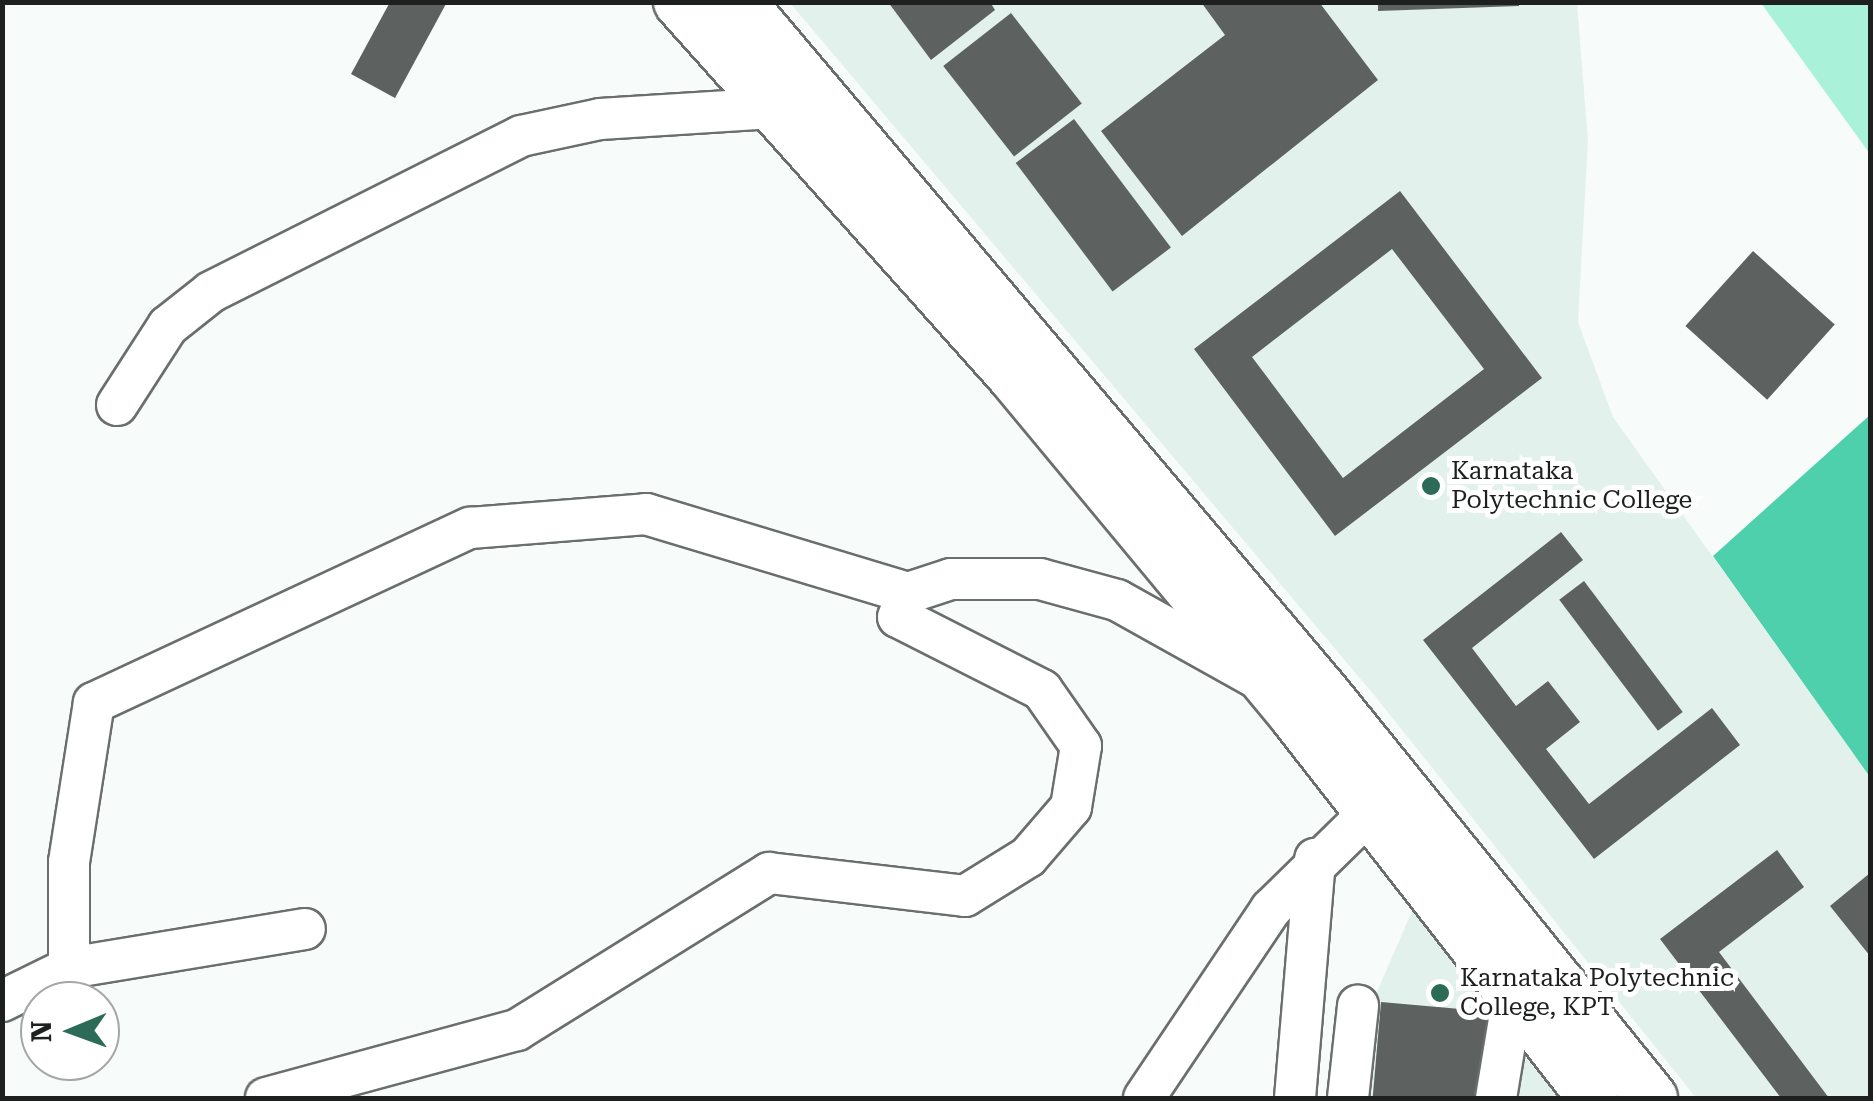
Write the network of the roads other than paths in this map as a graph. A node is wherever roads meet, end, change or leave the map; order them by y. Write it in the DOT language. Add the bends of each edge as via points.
graph roads {
  1 [pos="679,2"];
  2 [pos="740,2"];
  3 [pos="773,108"];
  4 [pos="117,405"];
  5 [pos="908,593"];
  6 [pos="1297,699"];
  7 [pos="1371,811"];
  8 [pos="1315,860"];
  9 [pos="305,928"];
  10 [pos="69,968"];
  11 [pos="1514,994"];
  12 [pos="2,1001"];
  13 [pos="1358,1006"];
  14 [pos="266,1098"];
  15 [pos="1144,1098"];
  16 [pos="1295,1098"];
  17 [pos="1348,1098"];
  18 [pos="1496,1098"];
  19 [pos="1594,1098"];
  20 [pos="1652,1098"];
  1 -- 3 [label="main road"];
  2 -- 6 [label="main road"];
  3 -- 4 [label="street" via="600,119 521,136 211,292 168,326"];
  3 -- 6 [label="main road"];
  5 -- 6 [label="street" via="951,579 1040,579 1118,600"];
  5 -- 10 [label="street" via="646,514 470,528 94,703 69,862"];
  5 -- 14 [label="street" via="898,618 1042,690 1081,746 1071,807 1028,857 965,896 769,873 517,1030"];
  6 -- 7 [label="main road"];
  6 -- 20 [label="main road"];
  7 -- 8 [label="street"];
  7 -- 11 [label="main road"];
  8 -- 15 [label="street" via="1270,909"];
  8 -- 16 [label="street"];
  9 -- 10 [label="street"];
  10 -- 12 [label="street"];
  11 -- 18 [label="street"];
  11 -- 19 [label="main road"];
  13 -- 17 [label="street"];
}
